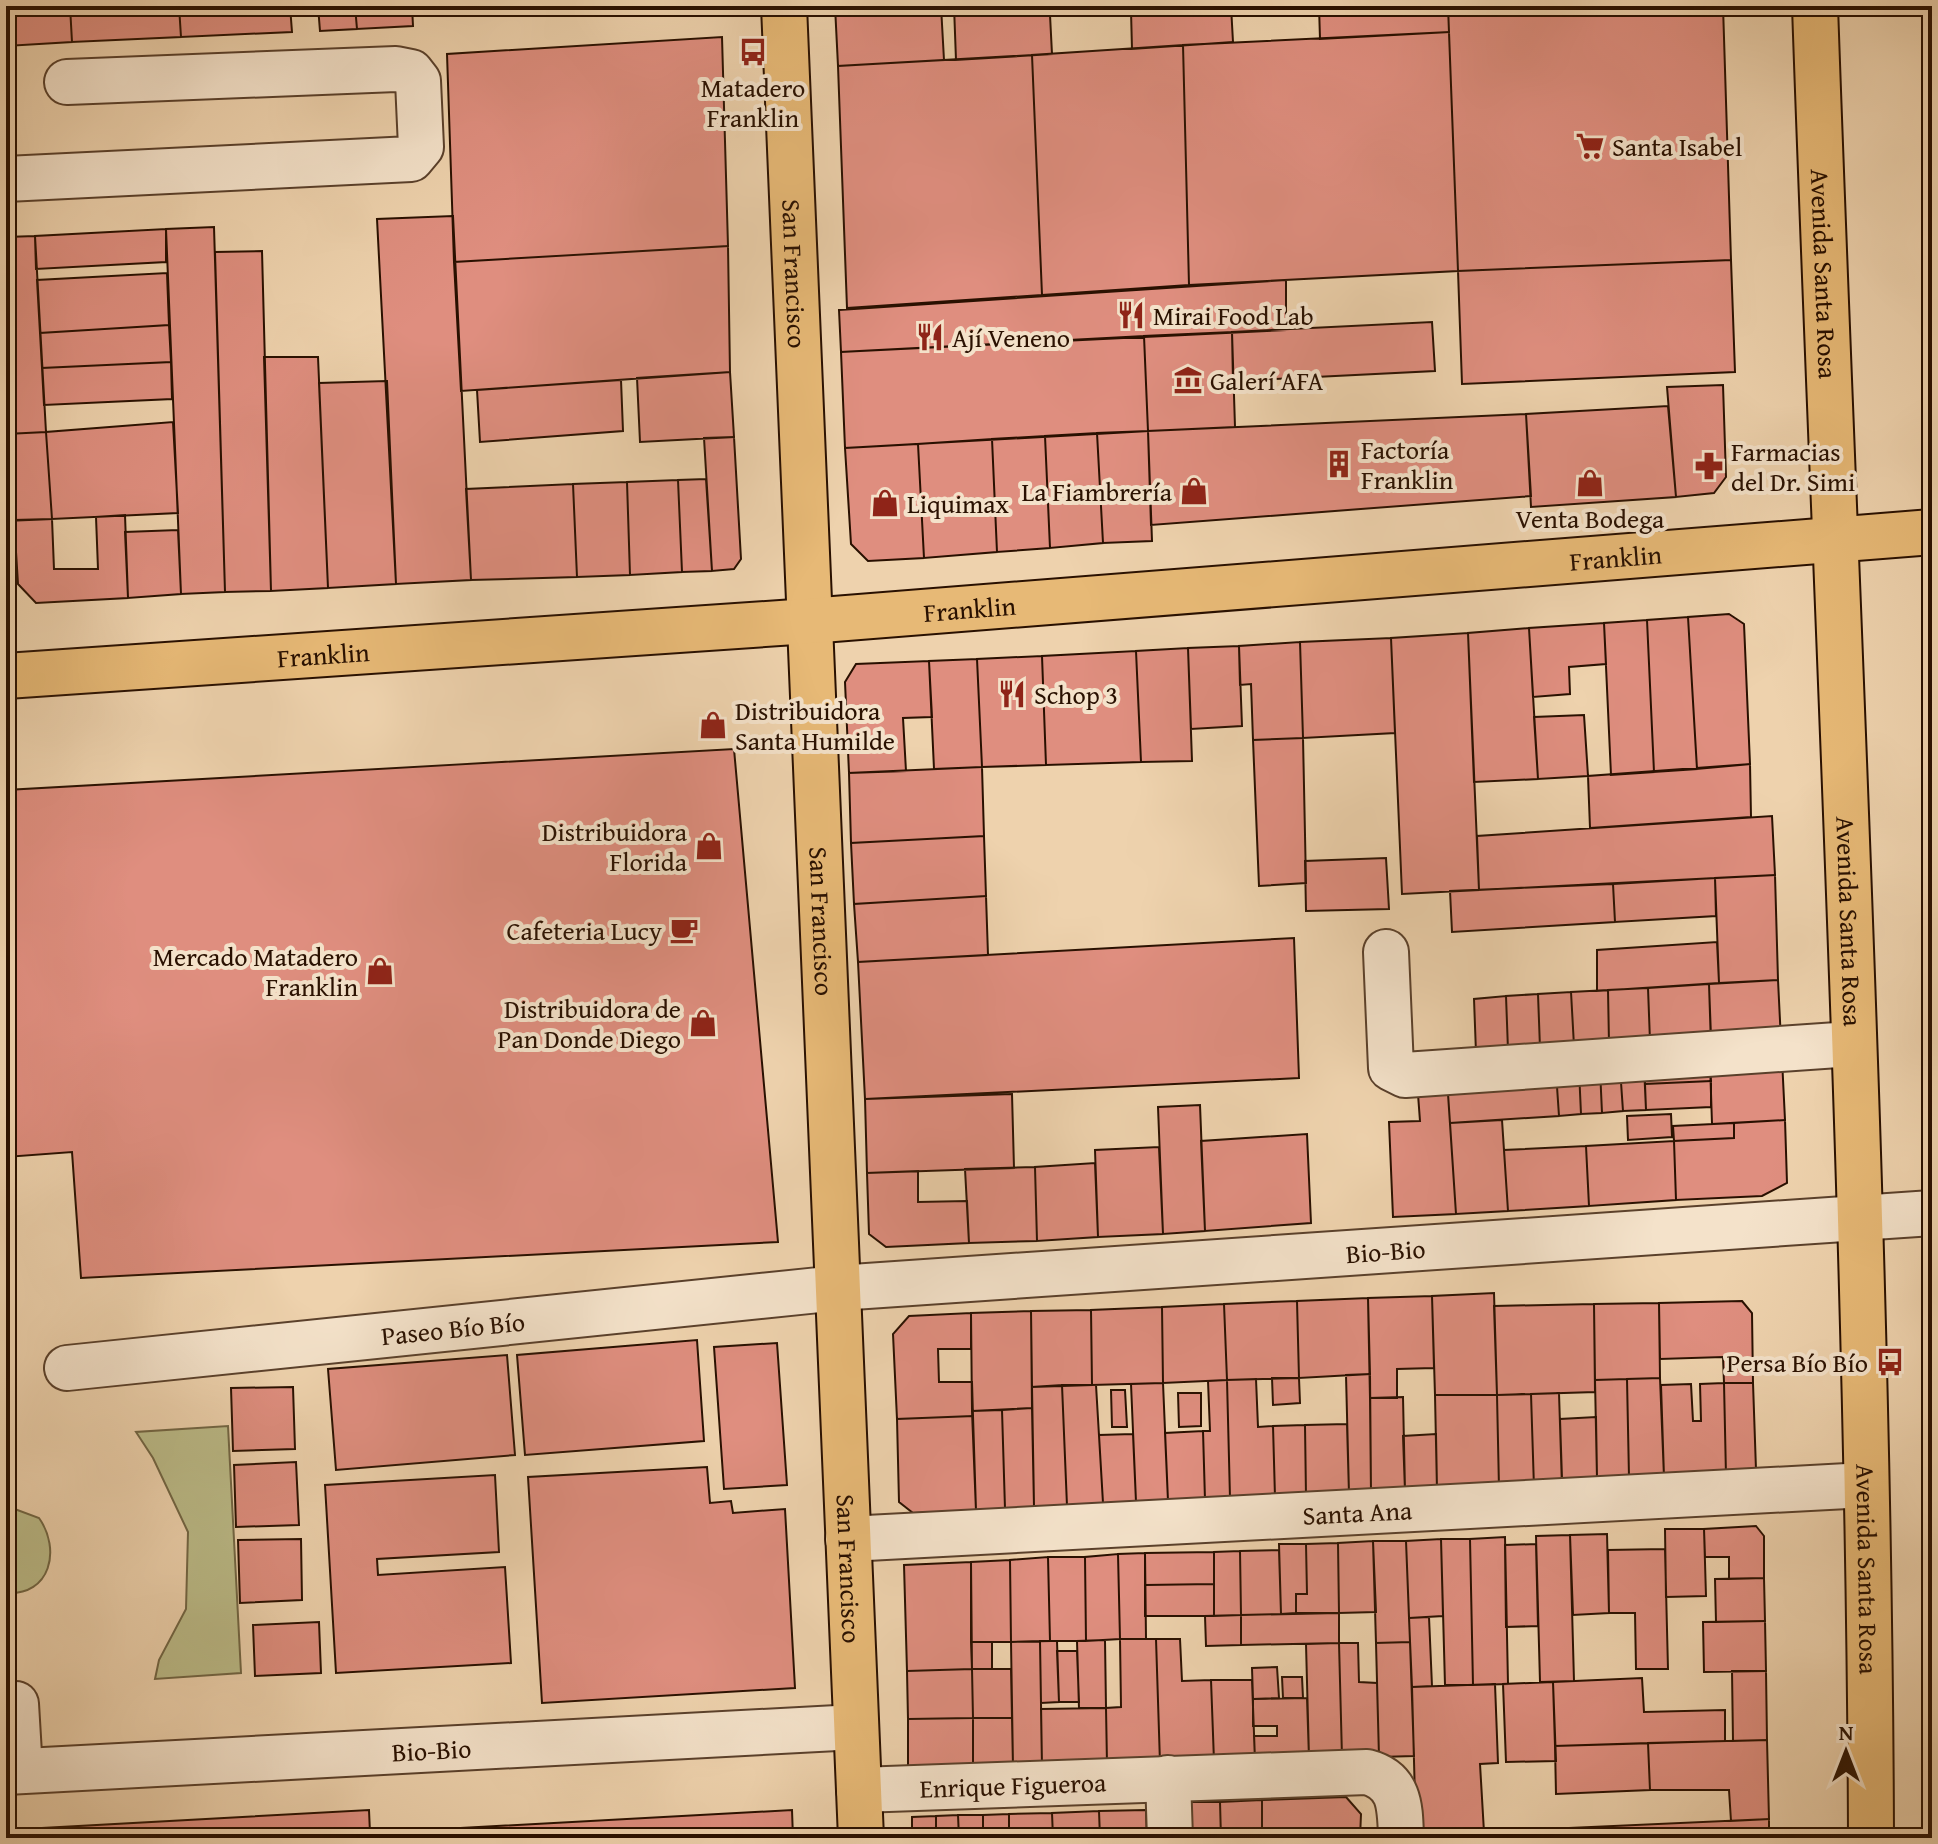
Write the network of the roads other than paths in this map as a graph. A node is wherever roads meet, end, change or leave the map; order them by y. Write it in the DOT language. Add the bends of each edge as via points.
graph roads {
  1 [pos="784,6"];
  2 [pos="1815,6"];
  3 [pos="67,82"];
  4 [pos="6,179"];
  5 [pos="1932,532"];
  6 [pos="1834,541"];
  7 [pos="809,621"];
  8 [pos="6,676"];
  9 [pos="1386,952"];
  10 [pos="1852,1044"];
  11 [pos="1932,1213"];
  12 [pos="1859,1220"];
  13 [pos="838,1288"];
  14 [pos="67,1368"];
  15 [pos="1866,1485"];
  16 [pos="848,1539"];
  17 [pos="16,1704"];
  18 [pos="856,1727"];
  19 [pos="13,1771"];
  20 [pos="1168,1778"];
  21 [pos="859,1790"];
  22 [pos="861,1838"];
  23 [pos="1170,1838"];
  24 [pos="1401,1838"];
  25 [pos="1871,1838"];
  1 -- 7 [label="main road, San Francisco"];
  2 -- 6 [label="main road, Avenida Santa Rosa"];
  3 -- 4 [label="street" via="396,69 411,72 418,81 421,147 411,159"];
  5 -- 6 [label="main road, Franklin"];
  6 -- 7 [label="main road, Franklin"];
  6 -- 10 [label="main road, Avenida Santa Rosa"];
  7 -- 8 [label="main road, Franklin"];
  7 -- 13 [label="main road, San Francisco"];
  9 -- 10 [label="street" via="1391,1068 1405,1075"];
  10 -- 12 [label="main road, Avenida Santa Rosa"];
  11 -- 12 [label="street, Bio-Bio"];
  12 -- 13 [label="street, Bio-Bio"];
  12 -- 15 [label="main road, Avenida Santa Rosa"];
  13 -- 14 [label="street, Paseo Bío Bío"];
  13 -- 16 [label="main road, San Francisco"];
  15 -- 16 [label="street, Santa Ana"];
  15 -- 25 [label="main road, Avenida Santa Rosa"];
  16 -- 18 [label="main road, San Francisco"];
  17 -- 19 [label="street"];
  18 -- 19 [label="street, Bio-Bio"];
  18 -- 21 [label="main road, San Francisco"];
  20 -- 21 [label="street, Enrique Figueroa"];
  20 -- 23 [label="street"];
  20 -- 24 [label="street, Enrique Figueroa" via="1377,1774 1394,1788"];
  21 -- 22 [label="main road, San Francisco"];
}
